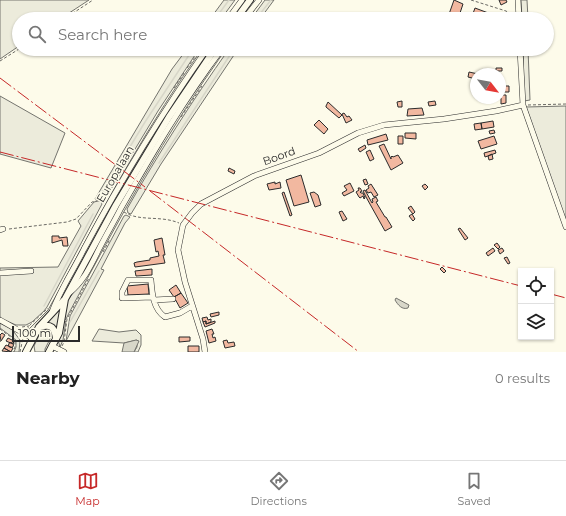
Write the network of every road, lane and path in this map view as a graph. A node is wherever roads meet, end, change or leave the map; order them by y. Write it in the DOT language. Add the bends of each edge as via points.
graph roads {
  1 [pos="93,0"];
  2 [pos="242,0"];
  3 [pos="250,0"];
  4 [pos="258,0"];
  5 [pos="471,0"];
  6 [pos="518,0"];
  7 [pos="75,12"];
  8 [pos="233,12"];
  9 [pos="241,12"];
  10 [pos="249,12"];
  11 [pos="508,12"];
  12 [pos="518,12"];
  13 [pos="12,53"];
  14 [pos="202,56"];
  15 [pos="210,56"];
  16 [pos="217,56"];
  17 [pos="520,56"];
  18 [pos="0,61"];
  19 [pos="205,81"];
  20 [pos="566,104"];
  21 [pos="523,105"];
  22 [pos="182,117"];
  23 [pos="105,202"];
  24 [pos="124,212"];
  25 [pos="183,225"];
  26 [pos="566,227"];
  27 [pos="1,230"];
  28 [pos="31,271"];
  29 [pos="0,273"];
  30 [pos="67,296"];
  31 [pos="153,298"];
  32 [pos="173,299"];
  33 [pos="192,306"];
  34 [pos="50,311"];
  35 [pos="68,319"];
  36 [pos="0,320"];
  37 [pos="39,327"];
  38 [pos="0,329"];
  39 [pos="6,333"];
  40 [pos="25,334"];
  41 [pos="56,339"];
  42 [pos="31,341"];
  43 [pos="0,342"];
  44 [pos="52,346"];
  45 [pos="62,351"];
  46 [pos="13,352"];
  47 [pos="20,352"];
  48 [pos="26,352"];
  49 [pos="31,352"];
  50 [pos="49,352"];
  51 [pos="205,352"];
  1 -- 7 [label="path"];
  2 -- 8 [label="street"];
  3 -- 9 [label="main road"];
  4 -- 10 [label="street"];
  5 -- 11 [label="path"];
  6 -- 12 [label="street"];
  13 -- 18 [label="path"];
  14 -- 34 [label="street, Europalaan" via="134,160"];
  15 -- 30 [label="main road, Europalaan" via="137,168"];
  16 -- 30 [label="street, Europalaan" via="150,159 84,278"];
  17 -- 21 [label="street"];
  19 -- 22 [label="path"];
  20 -- 21 [label="path"];
  21 -- 25 [label="street, Boord" via="444,119 384,125 358,133 319,152 254,176 201,204"];
  21 -- 26 [label="street"];
  23 -- 27 [label="path" via="92,202 76,219 67,222"];
  24 -- 25 [label="path" via="135,217 172,220"];
  25 -- 33 [label="street, Boord" via="178,255"];
  28 -- 29 [label="street"];
  30 -- 34 [label="main road, Europalaan"];
  30 -- 41 [label="main road, Europalaan"];
  31 -- 31 [label="street" via="151,280 128,280 122,292 122,298"];
  31 -- 32 [label="street"];
  31 -- 33 [label="street" via="160,314 165,317"];
  33 -- 51 [label="street, Boord"];
  34 -- 37 [label="main road, Europalaan"];
  34 -- 40 [label="path" via="29,326"];
  35 -- 45 [label="path"];
  36 -- 40 [label="street"];
  37 -- 41 [label="main road" via="52,327"];
  37 -- 42 [label="main road, Europalaan"];
  38 -- 39 [label="path"];
  39 -- 43 [label="path"];
  39 -- 46 [label="path" via="14,338 16,345"];
  40 -- 42 [label="street"];
  40 -- 47 [label="path"];
  41 -- 44 [label="main road, Europalaan"];
  42 -- 48 [label="main road"];
  42 -- 49 [label="main road"];
  44 -- 45 [label="street"];
  44 -- 50 [label="main road, Europalaan"];
}
